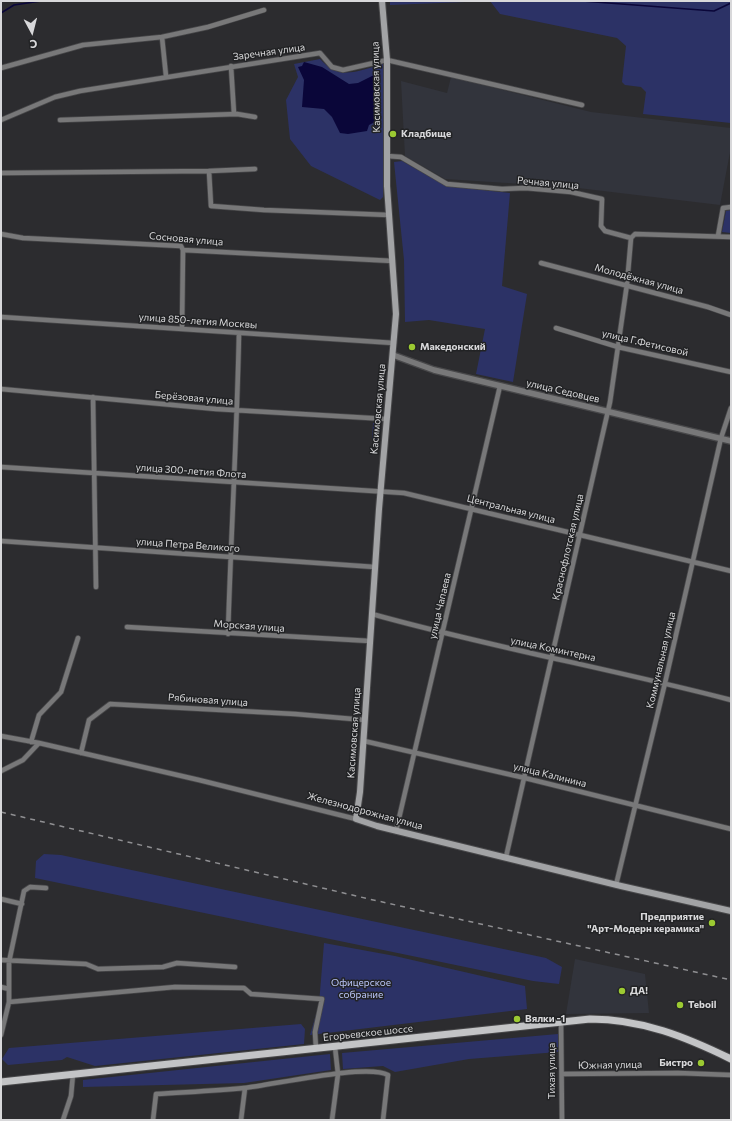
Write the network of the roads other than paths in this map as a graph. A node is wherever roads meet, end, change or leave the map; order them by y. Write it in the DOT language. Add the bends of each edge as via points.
graph roads {
  1 [pos="382,1"];
  2 [pos="264,10"];
  3 [pos="162,37"];
  4 [pos="386,60"];
  5 [pos="231,66"];
  6 [pos="1,68"];
  7 [pos="166,76"];
  8 [pos="582,105"];
  9 [pos="234,114"];
  10 [pos="254,117"];
  11 [pos="1,120"];
  12 [pos="60,120"];
  13 [pos="387,156"];
  14 [pos="255,169"];
  15 [pos="209,171"];
  16 [pos="1,173"];
  17 [pos="731,207"];
  18 [pos="389,215"];
  19 [pos="1,234"];
  20 [pos="718,236"];
  21 [pos="731,236"];
  22 [pos="631,238"];
  23 [pos="183,250"];
  24 [pos="393,260"];
  25 [pos="541,263"];
  26 [pos="627,284"];
  27 [pos="731,315"];
  28 [pos="1,317"];
  29 [pos="556,328"];
  30 [pos="182,329"];
  31 [pos="239,333"];
  32 [pos="394,343"];
  33 [pos="618,347"];
  34 [pos="393,355"];
  35 [pos="731,372"];
  36 [pos="500,386"];
  37 [pos="1,389"];
  38 [pos="93,397"];
  39 [pos="731,408"];
  40 [pos="238,411"];
  41 [pos="608,411"];
  42 [pos="387,419"];
  43 [pos="721,438"];
  44 [pos="731,440"];
  45 [pos="1,468"];
  46 [pos="94,474"];
  47 [pos="234,483"];
  48 [pos="380,491"];
  49 [pos="472,509"];
  50 [pos="580,535"];
  51 [pos="1,541"];
  52 [pos="97,548"];
  53 [pos="230,557"];
  54 [pos="694,562"];
  55 [pos="375,567"];
  56 [pos="731,571"];
  57 [pos="96,587"];
  58 [pos="372,614"];
  59 [pos="127,627"];
  60 [pos="228,634"];
  61 [pos="443,634"];
  62 [pos="78,638"];
  63 [pos="370,641"];
  64 [pos="551,658"];
  65 [pos="665,683"];
  66 [pos="731,700"];
  67 [pos="365,720"];
  68 [pos="1,736"];
  69 [pos="364,741"];
  70 [pos="31,742"];
  71 [pos="38,743"];
  72 [pos="413,751"];
  73 [pos="81,753"];
  74 [pos="1,771"];
  75 [pos="525,778"];
  76 [pos="634,806"];
  77 [pos="356,819"];
  78 [pos="731,829"];
  79 [pos="396,831"];
  80 [pos="506,857"];
  81 [pos="616,885"];
  82 [pos="46,888"];
  83 [pos="1,899"];
  84 [pos="22,904"];
  85 [pos="731,911"];
  86 [pos="1,960"];
  87 [pos="9,962"];
  88 [pos="235,967"];
  89 [pos="1,987"];
  90 [pos="9,989"];
  91 [pos="9,1002"];
  92 [pos="561,1021"];
  93 [pos="1,1035"];
  94 [pos="336,1047"];
  95 [pos="316,1049"];
  96 [pos="731,1060"];
  97 [pos="73,1074"];
  98 [pos="338,1074"];
  99 [pos="562,1074"];
  100 [pos="731,1075"];
  101 [pos="1,1082"];
  102 [pos="245,1088"];
  103 [pos="63,1120"];
  104 [pos="153,1120"];
  105 [pos="241,1120"];
  106 [pos="332,1120"];
  107 [pos="383,1120"];
  108 [pos="562,1120"];
  1 -- 4 [label="main road, Касимовская улица"];
  2 -- 3 [label="street" via="208,27"];
  3 -- 6 [label="street" via="83,45"];
  3 -- 7 [label="street"];
  4 -- 5 [label="street, Заречная улица" via="343,70 332,67 320,53"];
  4 -- 8 [label="street, Заречная улица"];
  4 -- 13 [label="main road, Касимовская улица"];
  5 -- 7 [label="street, Заречная улица"];
  5 -- 9 [label="street"];
  7 -- 11 [label="street, Заречная улица" via="55,97"];
  9 -- 10 [label="street"];
  9 -- 12 [label="street"];
  13 -- 18 [label="main road, Касимовская улица"];
  13 -- 22 [label="street, Речная улица" via="401,156 447,184 571,192 602,199 601,226 605,231"];
  14 -- 15 [label="street"];
  15 -- 16 [label="street"];
  15 -- 18 [label="street" via="211,206"];
  17 -- 20 [label="street" via="724,208"];
  18 -- 24 [label="main road, Касимовская улица"];
  19 -- 23 [label="street, Сосновая улица" via="23,238 180,246"];
  20 -- 21 [label="street, Речная улица"];
  20 -- 22 [label="street, Речная улица" via="635,234"];
  22 -- 26 [label="street, Краснофлотская улица"];
  23 -- 24 [label="street, Сосновая улица"];
  23 -- 30 [label="street"];
  24 -- 32 [label="main road, Касимовская улица" via="396,302"];
  25 -- 26 [label="street, Молодёжная улица"];
  26 -- 27 [label="street, Молодёжная улица"];
  26 -- 33 [label="street, Краснофлотская улица"];
  28 -- 30 [label="street, улица 850-летия Москвы"];
  29 -- 33 [label="street, улица Г.Фетисовой"];
  30 -- 31 [label="street, улица 850-летия Москвы"];
  31 -- 32 [label="street, улица 850-летия Москвы"];
  31 -- 40 [label="street"];
  32 -- 34 [label="main road, Касимовская улица"];
  33 -- 35 [label="street, улица Г.Фетисовой"];
  33 -- 41 [label="street, Краснофлотская улица"];
  34 -- 36 [label="street, улица Седовцев" via="434,370"];
  34 -- 42 [label="main road, Касимовская улица"];
  36 -- 41 [label="street, улица Седовцев"];
  36 -- 49 [label="street, улица Чапаева"];
  37 -- 38 [label="street, Берёзовая улица"];
  38 -- 40 [label="street, Берёзовая улица"];
  38 -- 46 [label="street"];
  39 -- 43 [label="street, Коммунальная улица"];
  40 -- 42 [label="street, Берёзовая улица"];
  40 -- 47 [label="street"];
  41 -- 43 [label="street, улица Седовцев"];
  41 -- 50 [label="street, Краснофлотская улица"];
  42 -- 48 [label="main road, Касимовская улица"];
  43 -- 44 [label="street, улица Седовцев"];
  43 -- 54 [label="street, Коммунальная улица"];
  45 -- 46 [label="street, улица 300-летия Флота"];
  46 -- 47 [label="street, улица 300-летия Флота"];
  46 -- 52 [label="street"];
  47 -- 48 [label="street, улица 300-летия Флота"];
  47 -- 53 [label="street"];
  48 -- 49 [label="street, Центральная улица" via="404,493"];
  48 -- 55 [label="main road, Касимовская улица"];
  49 -- 50 [label="street, Центральная улица"];
  49 -- 61 [label="street, улица Чапаева"];
  50 -- 54 [label="street, Центральная улица"];
  50 -- 64 [label="street, Краснофлотская улица"];
  51 -- 52 [label="street, улица Петра Великого"];
  52 -- 53 [label="street, улица Петра Великого"];
  52 -- 57 [label="street"];
  53 -- 55 [label="street, улица Петра Великого"];
  53 -- 60 [label="street"];
  54 -- 56 [label="street, Центральная улица"];
  54 -- 65 [label="street, Коммунальная улица"];
  55 -- 58 [label="main road, Касимовская улица"];
  58 -- 61 [label="street, улица Коминтерна"];
  58 -- 63 [label="main road, Касимовская улица"];
  59 -- 60 [label="street, Морская улица"];
  60 -- 63 [label="street, Морская улица"];
  61 -- 64 [label="street, улица Коминтерна"];
  61 -- 72 [label="street, улица Чапаева"];
  62 -- 70 [label="street" via="62,692 39,715"];
  63 -- 67 [label="main road, Касимовская улица"];
  64 -- 65 [label="street, улица Коминтерна"];
  64 -- 75 [label="street, Краснофлотская улица"];
  65 -- 66 [label="street, улица Коминтерна"];
  65 -- 76 [label="street, Коммунальная улица"];
  67 -- 69 [label="main road, Касимовская улица"];
  67 -- 73 [label="street, Рябиновая улица" via="110,704 89,720"];
  68 -- 70 [label="street, Железнодорожная улица"];
  69 -- 72 [label="street, улица Калинина"];
  69 -- 77 [label="main road, Касимовская улица"];
  70 -- 71 [label="street, Железнодорожная улица"];
  71 -- 73 [label="street, Железнодорожная улица"];
  71 -- 74 [label="street" via="23,760"];
  72 -- 75 [label="street, улица Калинина"];
  72 -- 79 [label="street, улица Чапаева"];
  73 -- 77 [label="street, Железнодорожная улица"];
  75 -- 76 [label="street, улица Калинина"];
  75 -- 80 [label="street, Краснофлотская улица"];
  76 -- 78 [label="street, улица Калинина"];
  76 -- 81 [label="street, Коммунальная улица"];
  77 -- 79 [label="main road, Железнодорожная улица"];
  79 -- 80 [label="main road, Железнодорожная улица"];
  80 -- 81 [label="main road, Железнодорожная улица"];
  81 -- 85 [label="main road, Железнодорожная улица"];
  82 -- 84 [label="street" via="30,887 24,891"];
  83 -- 84 [label="street"];
  84 -- 87 [label="street"];
  86 -- 87 [label="street"];
  87 -- 88 [label="street" via="86,964 98,969 163,967 177,963"];
  87 -- 90 [label="street"];
  89 -- 90 [label="street"];
  90 -- 91 [label="street"];
  91 -- 93 [label="street"];
  91 -- 95 [label="street" via="174,986 244,988 251,994 322,999 315,1032"];
  92 -- 94 [label="main road, Егорьевское шоссе"];
  92 -- 96 [label="main road, Егорьевское шоссе" via="603,1019 640,1023 690,1040"];
  92 -- 99 [label="street, Тихая улица"];
  94 -- 95 [label="main road, Егорьевское шоссе"];
  94 -- 98 [label="street"];
  95 -- 97 [label="main road, Егорьевское шоссе"];
  97 -- 101 [label="main road, Егорьевское шоссе"];
  97 -- 103 [label="street" via="71,1096"];
  98 -- 102 [label="street"];
  98 -- 106 [label="street"];
  98 -- 107 [label="street" via="381,1071 388,1075"];
  99 -- 100 [label="street, Южная улица"];
  99 -- 108 [label="street, Тихая улица"];
  102 -- 104 [label="street" via="156,1094"];
  102 -- 105 [label="street"];
}
